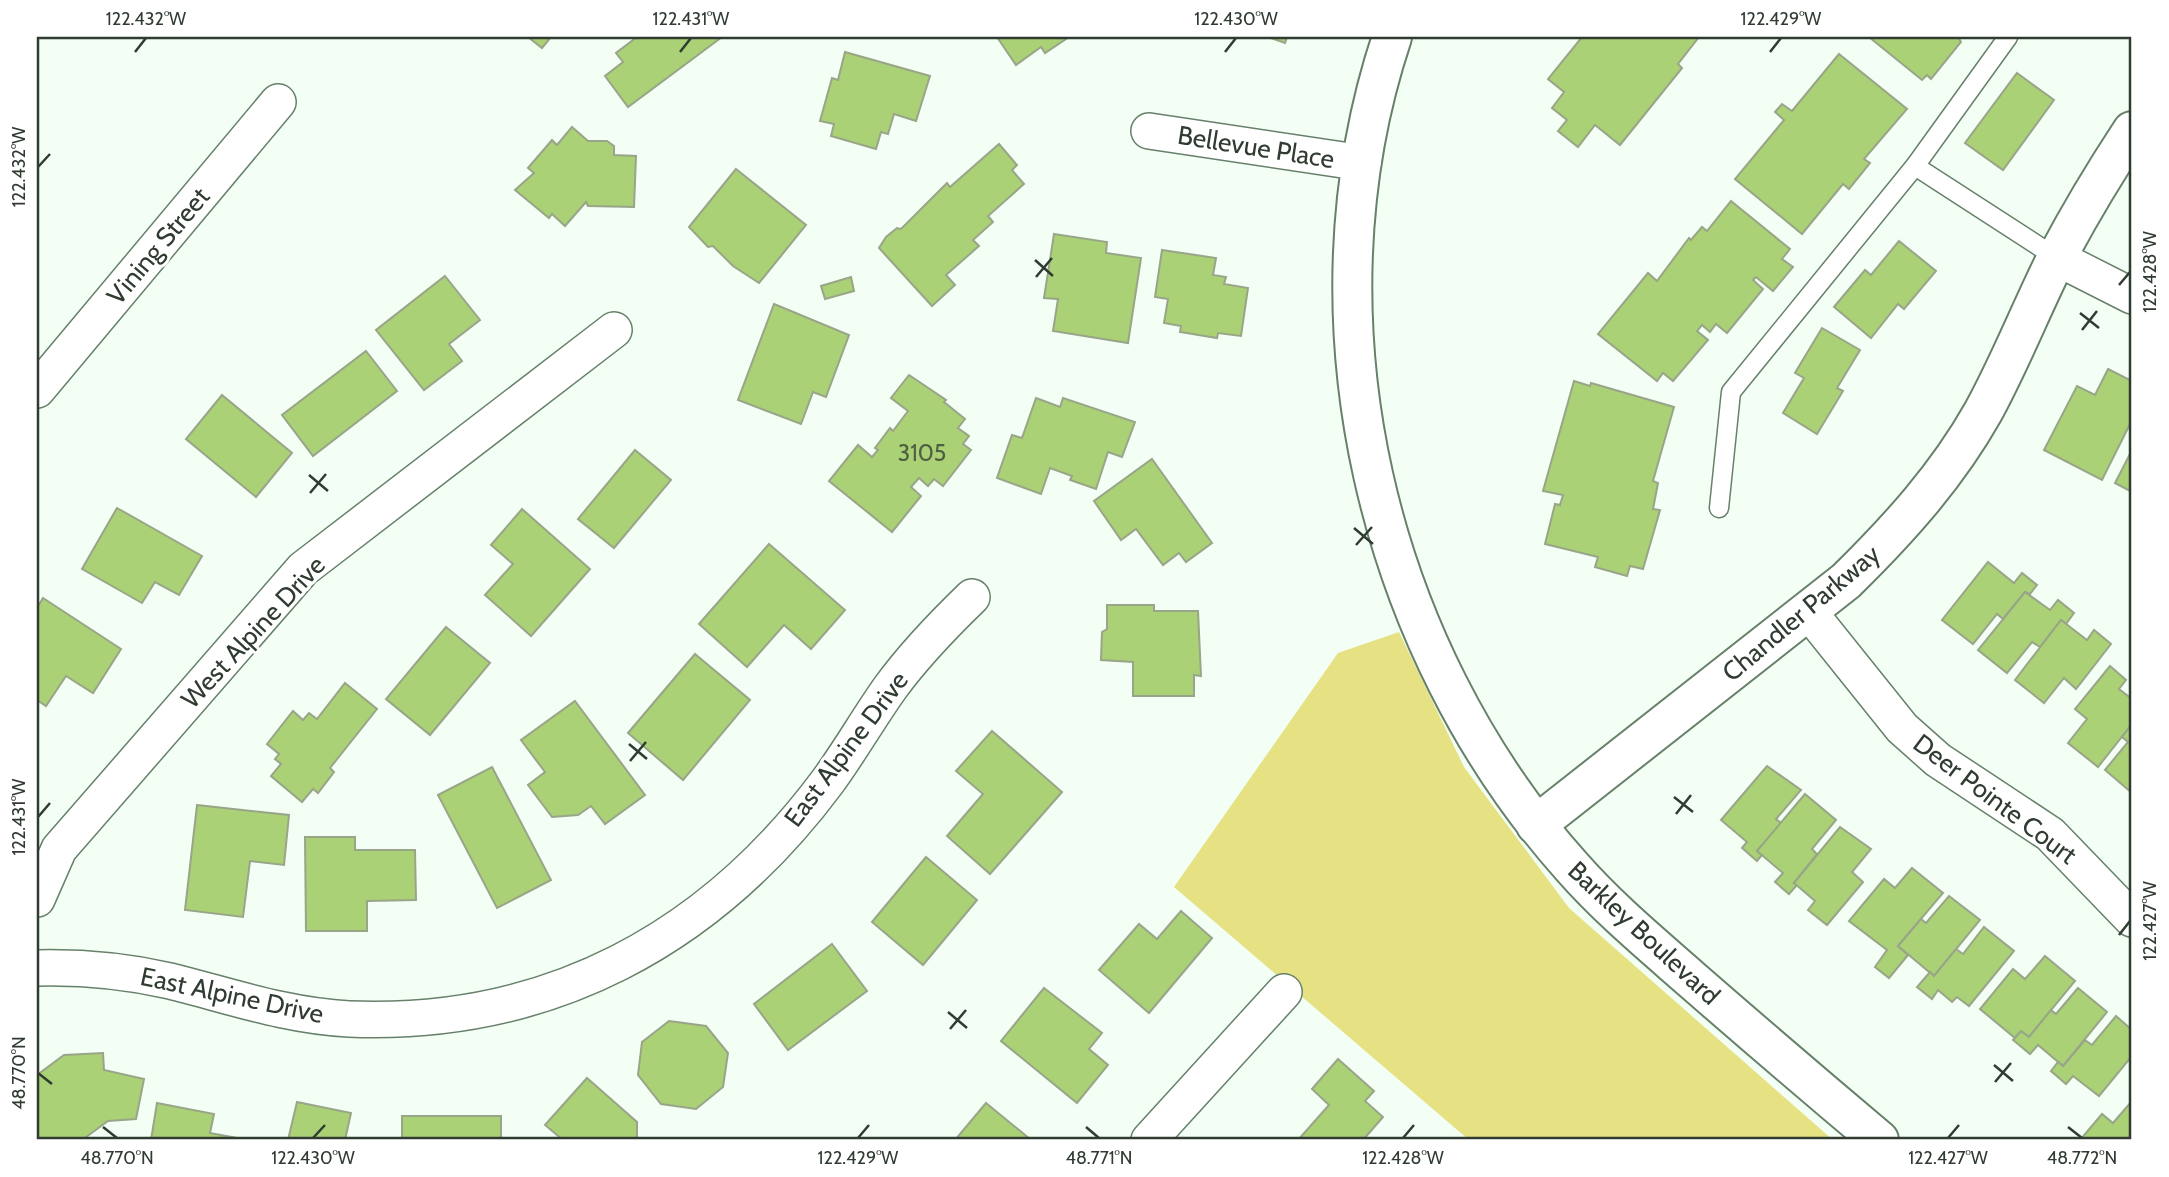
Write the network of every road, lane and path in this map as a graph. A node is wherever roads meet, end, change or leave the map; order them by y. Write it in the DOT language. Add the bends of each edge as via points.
graph roads {
  1 [pos="1392,37"];
  2 [pos="2008,37"];
  3 [pos="278,102"];
  4 [pos="1149,131"];
  5 [pos="2132,131"];
  6 [pos="1363,163"];
  7 [pos="1915,166"];
  8 [pos="2057,258"];
  9 [pos="2132,296"];
  10 [pos="614,330"];
  11 [pos="37,390"];
  12 [pos="1719,508"];
  13 [pos="971,597"];
  14 [pos="1809,612"];
  15 [pos="1536,825"];
  16 [pos="37,899"];
  17 [pos="2132,919"];
  18 [pos="37,968"];
  19 [pos="1284,992"];
  20 [pos="1152,1139"];
  21 [pos="1879,1140"];
  1 -- 6 [label="main road, Barkley Boulevard"];
  2 -- 7 [label="lane"];
  3 -- 11 [label="street, Vining Street"];
  4 -- 6 [label="street, Bellevue Place"];
  5 -- 8 [label="main road, Chandler Parkway"];
  6 -- 15 [label="main road, Barkley Boulevard" via="1355,238 1354,332 1365,438 1385,526 1414,611 1452,694"];
  7 -- 8 [label="lane"];
  7 -- 12 [label="lane" via="1731,392"];
  8 -- 9 [label="street"];
  8 -- 14 [label="main road, Chandler Parkway" via="1983,412 1929,492 1889,538"];
  10 -- 16 [label="street, West Alpine Drive" via="303,569 59,849"];
  13 -- 18 [label="street, East Alpine Drive" via="891,687 827,782 743,875 652,946 567,988 505,1006 439,1017 347,1018 290,1012 120,972"];
  14 -- 15 [label="main road, Chandler Parkway"];
  14 -- 17 [label="street, Deer Pointe Court" via="1902,728 1938,760 2050,834"];
  15 -- 21 [label="main road, Barkley Boulevard" via="1613,911"];
  19 -- 20 [label="street"];
}
